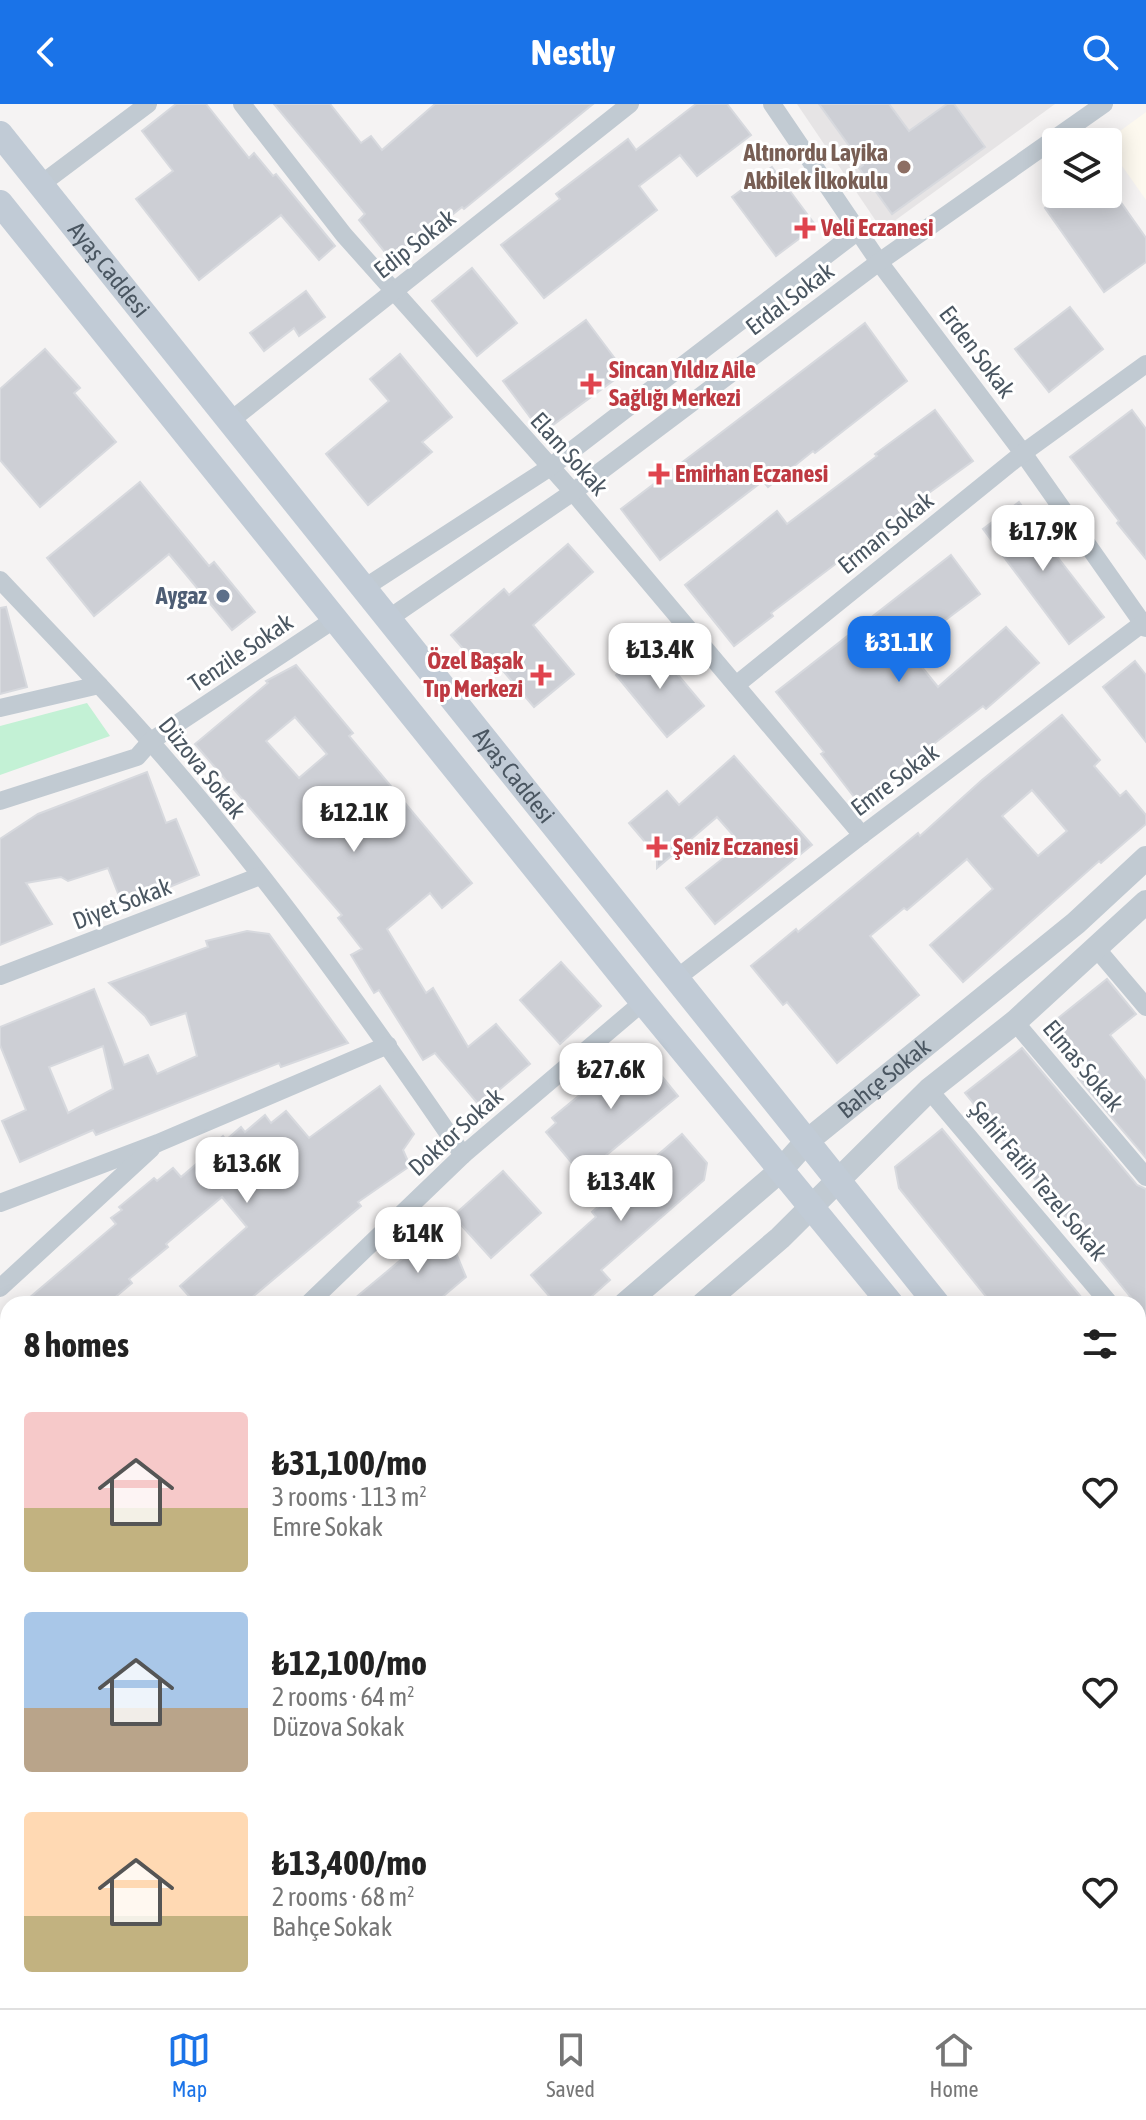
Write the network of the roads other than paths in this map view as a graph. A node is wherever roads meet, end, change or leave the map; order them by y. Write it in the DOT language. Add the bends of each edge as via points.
graph roads {
  1 [pos="148,104"];
  2 [pos="242,104"];
  3 [pos="630,104"];
  4 [pos="772,104"];
  5 [pos="1104,104"];
  6 [pos="0,134"];
  7 [pos="40,185"];
  8 [pos="0,203"];
  9 [pos="858,231"];
  10 [pos="879,262"];
  11 [pos="395,290"];
  12 [pos="1146,364"];
  13 [pos="230,421"];
  14 [pos="1023,453"];
  15 [pos="549,468"];
  16 [pos="573,492"];
  17 [pos="0,580"];
  18 [pos="364,588"];
  19 [pos="335,619"];
  20 [pos="388,619"];
  21 [pos="1145,626"];
  22 [pos="99,685"];
  23 [pos="736,685"];
  24 [pos="0,708"];
  25 [pos="151,741"];
  26 [pos="0,801"];
  27 [pos="862,835"];
  28 [pos="1146,858"];
  29 [pos="260,876"];
  30 [pos="1146,902"];
  31 [pos="1096,948"];
  32 [pos="0,976"];
  33 [pos="677,978"];
  34 [pos="643,1002"];
  35 [pos="1146,1007"];
  36 [pos="1015,1022"];
  37 [pos="388,1045"];
  38 [pos="929,1090"];
  39 [pos="806,1142"];
  40 [pos="158,1143"];
  41 [pos="463,1155"];
  42 [pos="780,1171"];
  43 [pos="1146,1177"];
  44 [pos="839,1183"];
  45 [pos="0,1203"];
  46 [pos="810,1206"];
  47 [pos="0,1288"];
  48 [pos="316,1296"];
  49 [pos="634,1296"];
  50 [pos="712,1296"];
  51 [pos="884,1296"];
  52 [pos="931,1296"];
  53 [pos="1103,1296"];
  1 -- 7 [label="street"];
  2 -- 11 [label="street, Elam Sokak" via="344,235"];
  3 -- 11 [label="street, Edip Sokak"];
  4 -- 9 [label="street, Erden Sokak"];
  5 -- 10 [label="street, Erdal Sokak"];
  6 -- 7 [label="main road, Ayaş Caddesi"];
  7 -- 13 [label="main road, Ayaş Caddesi"];
  8 -- 19 [label="main road, Ayaş Caddesi"];
  9 -- 10 [label="street, Erden Sokak"];
  9 -- 15 [label="street"];
  10 -- 14 [label="street, Erden Sokak"];
  10 -- 16 [label="street, Erdal Sokak"];
  11 -- 13 [label="street, Edip Sokak"];
  11 -- 15 [label="street, Elam Sokak"];
  12 -- 14 [label="street, Erman Sokak"];
  13 -- 18 [label="main road, Ayaş Caddesi"];
  14 -- 21 [label="street, Erden Sokak"];
  14 -- 23 [label="street, Erman Sokak"];
  15 -- 16 [label="street, Elam Sokak"];
  15 -- 18 [label="street"];
  16 -- 20 [label="street, Erdal Sokak"];
  16 -- 23 [label="street, Elam Sokak"];
  17 -- 22 [label="street, Düzova Sokak"];
  18 -- 20 [label="main road, Ayaş Caddesi"];
  19 -- 25 [label="street, Tenzile Sokak"];
  19 -- 34 [label="main road, Ayaş Caddesi"];
  20 -- 33 [label="main road, Ayaş Caddesi"];
  21 -- 27 [label="street, Emre Sokak"];
  22 -- 24 [label="street"];
  22 -- 25 [label="street, Düzova Sokak"];
  23 -- 27 [label="street, Elam Sokak"];
  25 -- 26 [label="street, Tenzile Sokak" via="137,757"];
  25 -- 29 [label="street, Düzova Sokak"];
  27 -- 33 [label="street, Emre Sokak"];
  28 -- 39 [label="street, Bahçe Sokak" via="1076,923"];
  29 -- 32 [label="street, Diyet Sokak"];
  29 -- 37 [label="street, Düzova Sokak"];
  30 -- 31 [label="street, Bahçe Sokak"];
  31 -- 35 [label="street"];
  31 -- 36 [label="street, Bahçe Sokak"];
  33 -- 39 [label="main road, Ayaş Caddesi"];
  34 -- 41 [label="street, Doktor Sokak"];
  34 -- 42 [label="main road, Ayaş Caddesi"];
  36 -- 38 [label="street, Bahçe Sokak"];
  36 -- 43 [label="street, Elmas Sokak"];
  37 -- 40 [label="street"];
  37 -- 41 [label="street, Düzova Sokak"];
  38 -- 44 [label="street, Bahçe Sokak"];
  38 -- 53 [label="street, Şehit Fatih Tezel Sokak"];
  39 -- 42 [label="street, Bahçe Sokak"];
  39 -- 44 [label="main road, Ayaş Caddesi"];
  40 -- 45 [label="street"];
  40 -- 47 [label="street"];
  41 -- 48 [label="street, Doktor Sokak"];
  42 -- 46 [label="main road, Ayaş Caddesi"];
  42 -- 49 [label="street, Bahçe Sokak"];
  44 -- 46 [label="street, Bahçe Sokak"];
  44 -- 52 [label="main road, Ayaş Caddesi"];
  46 -- 50 [label="street, Bahçe Sokak"];
  46 -- 51 [label="main road, Ayaş Caddesi"];
}
